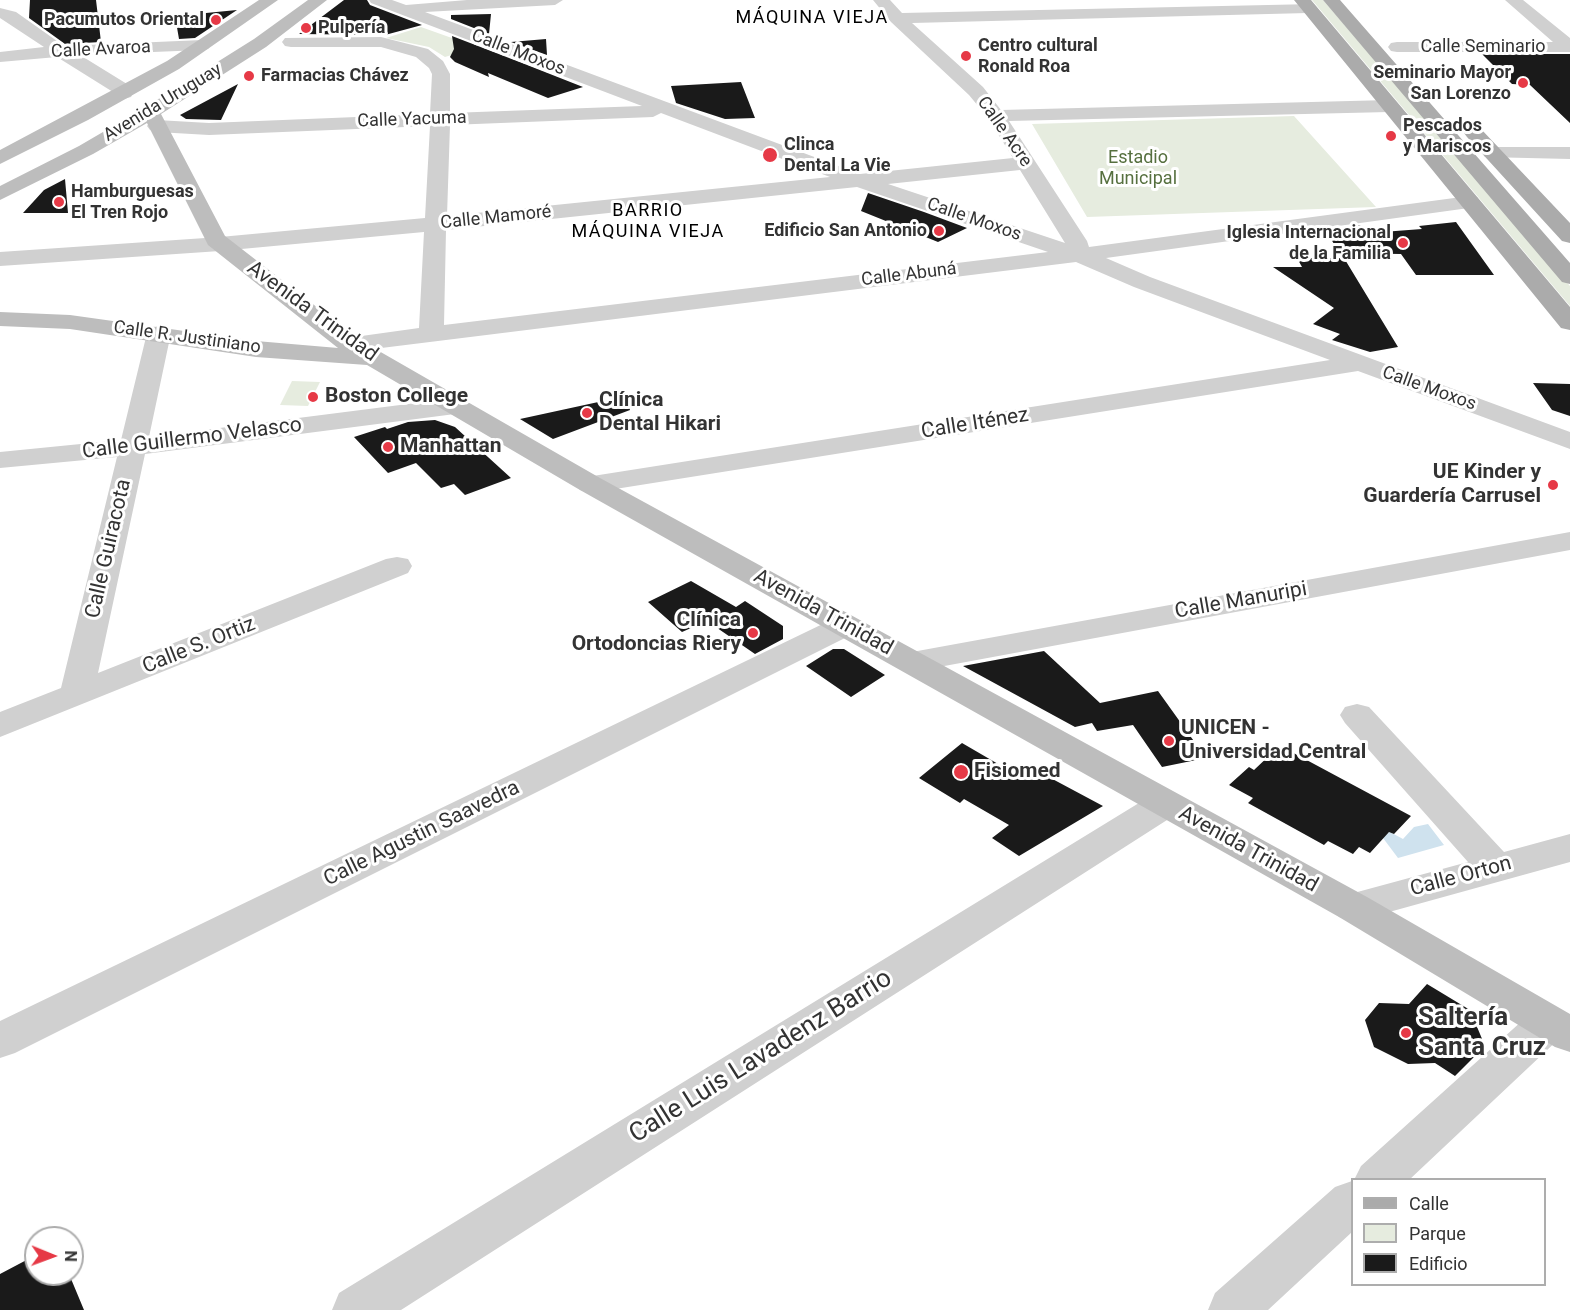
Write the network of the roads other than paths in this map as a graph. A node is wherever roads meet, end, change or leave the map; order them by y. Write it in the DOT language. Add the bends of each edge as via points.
graph roads {
  1 [pos="270,0"];
  2 [pos="319,0"];
  3 [pos="377,0"];
  4 [pos="555,0"];
  5 [pos="881,0"];
  6 [pos="1330,0"];
  7 [pos="1513,0"];
  8 [pos="1305,4"];
  9 [pos="401,9"];
  10 [pos="0,14"];
  11 [pos="897,18"];
  12 [pos="1383,31"];
  13 [pos="291,42"];
  14 [pos="202,45"];
  15 [pos="1397,47"];
  16 [pos="1570,47"];
  17 [pos="60,51"];
  18 [pos="0,57"];
  19 [pos="1413,64"];
  20 [pos="124,93"];
  21 [pos="1389,106"];
  22 [pos="667,110"];
  23 [pos="996,116"];
  24 [pos="1460,117"];
  25 [pos="154,119"];
  26 [pos="440,119"];
  27 [pos="1492,153"];
  28 [pos="1570,153"];
  29 [pos="0,158"];
  30 [pos="1026,163"];
  31 [pos="860,181"];
  32 [pos="0,194"];
  33 [pos="1469,202"];
  34 [pos="436,224"];
  35 [pos="1570,236"];
  36 [pos="220,244"];
  37 [pos="1079,255"];
  38 [pos="0,259"];
  39 [pos="1570,277"];
  40 [pos="311,315"];
  41 [pos="0,319"];
  42 [pos="1570,323"];
  43 [pos="159,333"];
  44 [pos="431,333"];
  45 [pos="256,349"];
  46 [pos="361,351"];
  47 [pos="1359,363"];
  48 [pos="455,406"];
  49 [pos="1570,441"];
  50 [pos="132,447"];
  51 [pos="0,460"];
  52 [pos="590,484"];
  53 [pos="1570,541"];
  54 [pos="397,566"];
  55 [pos="844,626"];
  56 [pos="912,662"];
  57 [pos="76,695"];
  58 [pos="1357,715"];
  59 [pos="0,725"];
  60 [pos="1164,804"];
  61 [pos="1570,848"];
  62 [pos="1496,868"];
  63 [pos="1353,906"];
  64 [pos="1559,1029"];
  65 [pos="0,1041"];
  66 [pos="1378,1178"];
  67 [pos="1351,1204"];
  68 [pos="357,1310"];
  69 [pos="1233,1310"];
  1 -- 14 [label="main road, Avenida Uruguay"];
  2 -- 25 [label="main road, Avenida Uruguay"];
  3 -- 9 [label="street, Calle Moxos"];
  4 -- 9 [label="street"];
  5 -- 11 [label="street, Calle Acre"];
  6 -- 39 [label="main road"];
  7 -- 16 [label="street"];
  8 -- 11 [label="street"];
  8 -- 21 [label="main road"];
  9 -- 22 [label="street, Calle Moxos"];
  10 -- 17 [label="street" via="10,16"];
  11 -- 23 [label="street, Calle Acre" via="976,91"];
  12 -- 15 [label="main road"];
  13 -- 26 [label="street" via="381,42 432,58 441,74"];
  14 -- 17 [label="street, Calle Avaroa"];
  14 -- 20 [label="main road, Avenida Uruguay"];
  15 -- 16 [label="street, Calle Seminario"];
  15 -- 19 [label="main road"];
  17 -- 18 [label="street, Calle Avaroa"];
  17 -- 20 [label="street"];
  20 -- 29 [label="main road, Avenida Uruguay"];
  21 -- 23 [label="street"];
  21 -- 33 [label="main road"];
  22 -- 26 [label="street, Calle Yacuma"];
  22 -- 31 [label="street, Calle Moxos"];
  23 -- 30 [label="street, Calle Acre"];
  24 -- 27 [label="main road"];
  25 -- 26 [label="street, Calle Yacuma" via="209,129"];
  25 -- 32 [label="main road, Avenida Uruguay"];
  25 -- 36 [label="main road, Avenida Trinidad"];
  26 -- 34 [label="street"];
  27 -- 28 [label="street"];
  27 -- 35 [label="main road"];
  30 -- 31 [label="street, Calle Mamoré"];
  30 -- 37 [label="street, Calle Acre" via="1076,241"];
  31 -- 34 [label="street, Calle Mamoré"];
  31 -- 37 [label="street, Calle Moxos"];
  33 -- 37 [label="street, Calle Abuná"];
  33 -- 42 [label="main road"];
  34 -- 36 [label="street, Calle Mamoré"];
  34 -- 44 [label="street"];
  36 -- 38 [label="street, Calle Mamoré"];
  36 -- 40 [label="main road, Avenida Trinidad"];
  37 -- 44 [label="street, Calle Abuná"];
  37 -- 47 [label="street, Calle Moxos"];
  40 -- 45 [label="main road" via="315,326 302,341"];
  40 -- 46 [label="main road, Avenida Trinidad"];
  41 -- 43 [label="main road, Calle R. Justiniano" via="70,322"];
  43 -- 45 [label="main road, Calle R. Justiniano"];
  43 -- 50 [label="street, Calle Guiracota"];
  44 -- 46 [label="street, Calle Abuná"];
  45 -- 46 [label="main road, Calle R. Justiniano"];
  46 -- 48 [label="main road, Avenida Trinidad"];
  47 -- 49 [label="street, Calle Moxos"];
  47 -- 52 [label="street, Calle Iténez"];
  48 -- 50 [label="street, Calle Guillermo Velasco"];
  48 -- 52 [label="main road, Avenida Trinidad"];
  50 -- 51 [label="street, Calle Guillermo Velasco"];
  50 -- 57 [label="street, Calle Guiracota"];
  52 -- 55 [label="main road, Avenida Trinidad"];
  53 -- 56 [label="street, Calle Manuripi"];
  54 -- 57 [label="street, Calle S. Ortiz"];
  55 -- 56 [label="main road, Avenida Trinidad"];
  55 -- 65 [label="street, Calle Agustin Saavedra"];
  56 -- 60 [label="main road, Avenida Trinidad"];
  57 -- 59 [label="street, Calle S. Ortiz"];
  58 -- 62 [label="street"];
  60 -- 63 [label="main road, Avenida Trinidad"];
  60 -- 68 [label="street, Calle Luis Lavadenz Barrio"];
  61 -- 62 [label="street, Calle Orton"];
  62 -- 63 [label="street, Calle Orton"];
  63 -- 64 [label="main road, Avenida Trinidad"];
  64 -- 66 [label="street"];
  67 -- 69 [label="street"];
}
